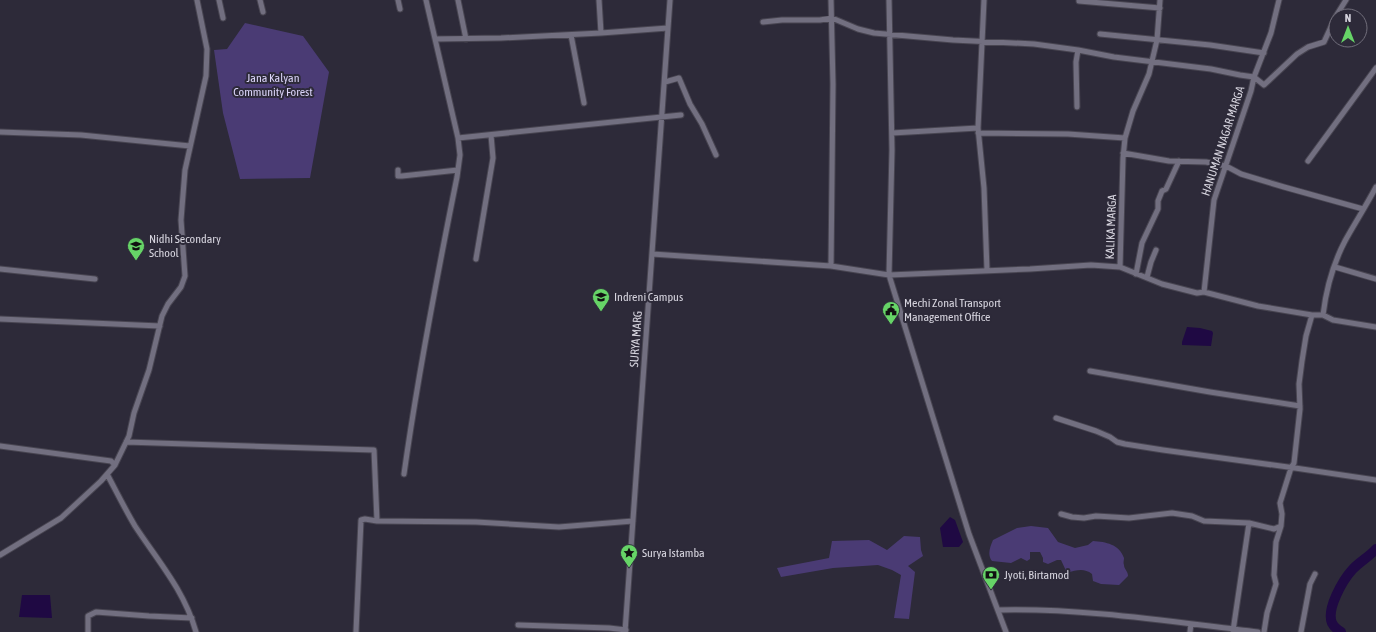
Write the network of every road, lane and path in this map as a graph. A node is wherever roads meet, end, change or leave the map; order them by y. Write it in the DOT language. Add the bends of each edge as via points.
graph roads {
  1 [pos="197,0"];
  2 [pos="219,0"];
  3 [pos="260,0"];
  4 [pos="398,0"];
  5 [pos="426,0"];
  6 [pos="458,0"];
  7 [pos="599,0"];
  8 [pos="670,0"];
  9 [pos="831,0"];
  10 [pos="889,0"];
  11 [pos="984,0"];
  12 [pos="1160,0"];
  13 [pos="1279,0"];
  14 [pos="1079,1"];
  15 [pos="1160,8"];
  16 [pos="400,9"];
  17 [pos="263,12"];
  18 [pos="223,18"];
  19 [pos="832,18"];
  20 [pos="763,22"];
  21 [pos="668,28"];
  22 [pos="601,33"];
  23 [pos="1328,33"];
  24 [pos="890,34"];
  25 [pos="1100,34"];
  26 [pos="571,35"];
  27 [pos="435,39"];
  28 [pos="466,39"];
  29 [pos="1158,40"];
  30 [pos="981,42"];
  31 [pos="1078,50"];
  32 [pos="1264,53"];
  33 [pos="1152,61"];
  34 [pos="1376,68"];
  35 [pos="1254,76"];
  36 [pos="665,82"];
  37 [pos="584,103"];
  38 [pos="1077,107"];
  39 [pos="681,115"];
  40 [pos="663,116"];
  41 [pos="978,130"];
  42 [pos="0,132"];
  43 [pos="892,133"];
  44 [pos="491,134"];
  45 [pos="458,138"];
  46 [pos="1125,138"];
  47 [pos="190,146"];
  48 [pos="1123,153"];
  49 [pos="716,155"];
  50 [pos="1179,161"];
  51 [pos="1308,161"];
  52 [pos="1226,166"];
  53 [pos="398,170"];
  54 [pos="458,170"];
  55 [pos="1376,187"];
  56 [pos="1363,209"];
  57 [pos="1156,250"];
  58 [pos="652,254"];
  59 [pos="476,259"];
  60 [pos="831,266"];
  61 [pos="1120,267"];
  62 [pos="1335,267"];
  63 [pos="0,269"];
  64 [pos="987,270"];
  65 [pos="1136,274"];
  66 [pos="889,275"];
  67 [pos="1146,277"];
  68 [pos="95,279"];
  69 [pos="1376,279"];
  70 [pos="1204,292"];
  71 [pos="1312,315"];
  72 [pos="1324,315"];
  73 [pos="0,319"];
  74 [pos="160,326"];
  75 [pos="1376,327"];
  76 [pos="1090,371"];
  77 [pos="1300,406"];
  78 [pos="1056,418"];
  79 [pos="126,442"];
  80 [pos="0,446"];
  81 [pos="115,465"];
  82 [pos="1291,468"];
  83 [pos="107,474"];
  84 [pos="404,474"];
  85 [pos="1376,480"];
  86 [pos="1061,514"];
  87 [pos="377,520"];
  88 [pos="633,521"];
  89 [pos="1249,523"];
  90 [pos="1281,526"];
  91 [pos="0,555"];
  92 [pos="1315,574"];
  93 [pos="998,610"];
  94 [pos="192,618"];
  95 [pos="1191,624"];
  96 [pos="518,625"];
  97 [pos="625,631"];
  98 [pos="1233,631"];
  99 [pos="88,632"];
  100 [pos="196,632"];
  101 [pos="356,632"];
  102 [pos="1006,632"];
  103 [pos="1190,632"];
  104 [pos="1258,632"];
  105 [pos="1264,632"];
  106 [pos="1301,632"];
  1 -- 47 [label="street" via="207,56 206,76"];
  2 -- 18 [label="street"];
  3 -- 17 [label="street"];
  4 -- 16 [label="street"];
  5 -- 27 [label="street"];
  6 -- 28 [label="street"];
  7 -- 22 [label="street"];
  8 -- 21 [label="street, SURYA MARG"];
  9 -- 19 [label="street"];
  10 -- 24 [label="street"];
  11 -- 30 [label="street"];
  12 -- 15 [label="street, KALIKA MARGA"];
  13 -- 32 [label="street, HANUMAN NAGAR MARGA"];
  14 -- 15 [label="street"];
  15 -- 29 [label="street, KALIKA MARGA"];
  19 -- 20 [label="street"];
  19 -- 24 [label="street" via="858,29"];
  19 -- 60 [label="street"];
  21 -- 22 [label="street"];
  21 -- 36 [label="street, SURYA MARG"];
  22 -- 26 [label="street"];
  23 -- 35 [label="street" via="1324,42 1297,54 1264,85"];
  24 -- 30 [label="street"];
  24 -- 43 [label="street"];
  25 -- 29 [label="street"];
  26 -- 28 [label="street"];
  26 -- 37 [label="street"];
  27 -- 28 [label="street"];
  27 -- 45 [label="street"];
  29 -- 32 [label="street"];
  29 -- 33 [label="street, KALIKA MARGA"];
  30 -- 31 [label="street" via="1034,44"];
  30 -- 41 [label="street"];
  31 -- 33 [label="street"];
  31 -- 38 [label="street"];
  32 -- 35 [label="street, HANUMAN NAGAR MARGA"];
  33 -- 35 [label="street"];
  33 -- 46 [label="street, KALIKA MARGA"];
  34 -- 51 [label="street"];
  35 -- 52 [label="street, HANUMAN NAGAR MARGA"];
  36 -- 40 [label="street, SURYA MARG"];
  36 -- 49 [label="street" via="679,78"];
  39 -- 40 [label="street"];
  40 -- 44 [label="street"];
  40 -- 58 [label="street, SURYA MARG"];
  41 -- 43 [label="street"];
  41 -- 46 [label="street"];
  41 -- 64 [label="street" via="984,188"];
  42 -- 47 [label="street" via="81,135"];
  43 -- 66 [label="street"];
  44 -- 45 [label="street"];
  44 -- 59 [label="street" via="493,158"];
  45 -- 54 [label="street"];
  46 -- 48 [label="street, KALIKA MARGA"];
  47 -- 74 [label="street" via="185,170 181,220 185,276 181,287 162,316"];
  48 -- 50 [label="street"];
  48 -- 61 [label="street, KALIKA MARGA"];
  50 -- 52 [label="street"];
  50 -- 65 [label="street" via="1166,189 1162,190 1158,209 1142,242"];
  52 -- 56 [label="street" via="1249,176"];
  52 -- 70 [label="street, HANUMAN NAGAR MARGA" via="1214,200"];
  53 -- 54 [label="street" via="398,176 402,176"];
  54 -- 84 [label="street" via="424,340"];
  55 -- 56 [label="street"];
  56 -- 62 [label="street"];
  57 -- 67 [label="street"];
  58 -- 60 [label="street"];
  58 -- 88 [label="street, SURYA MARG"];
  60 -- 66 [label="street"];
  61 -- 64 [label="street" via="1091,265 1030,270"];
  61 -- 65 [label="street, KALIKA MARGA"];
  62 -- 69 [label="street"];
  62 -- 72 [label="street" via="1326,297"];
  63 -- 68 [label="street"];
  64 -- 66 [label="street"];
  65 -- 67 [label="street, KALIKA MARGA"];
  66 -- 93 [label="street" via="969,534"];
  67 -- 70 [label="street, KALIKA MARGA" via="1162,284 1197,293"];
  70 -- 71 [label="street, KALIKA MARGA" via="1258,306"];
  71 -- 72 [label="street, KALIKA MARGA"];
  71 -- 77 [label="street" via="1302,361"];
  72 -- 75 [label="street, KALIKA MARGA" via="1333,320"];
  73 -- 74 [label="street"];
  74 -- 79 [label="street"];
  76 -- 77 [label="street"];
  77 -- 82 [label="street" via="1294,463"];
  78 -- 82 [label="street" via="1125,444"];
  79 -- 81 [label="street"];
  79 -- 87 [label="street" via="374,450"];
  80 -- 81 [label="street" via="111,461"];
  81 -- 83 [label="street"];
  82 -- 85 [label="street"];
  82 -- 90 [label="street" via="1280,503"];
  83 -- 91 [label="street" via="60,518"];
  83 -- 94 [label="street" via="135,525 172,578"];
  86 -- 89 [label="street" via="1084,518 1130,518 1172,512 1204,520"];
  87 -- 88 [label="street" via="559,527"];
  87 -- 101 [label="street" via="365,519 361,520 360,524"];
  88 -- 97 [label="street, SURYA MARG"];
  89 -- 90 [label="street" via="1274,529"];
  89 -- 98 [label="street"];
  90 -- 105 [label="street" via="1276,542 1276,584"];
  92 -- 106 [label="street" via="1310,584"];
  93 -- 95 [label="street" via="1098,613"];
  93 -- 102 [label="street"];
  94 -- 99 [label="street" via="96,612 88,616"];
  94 -- 100 [label="street"];
  95 -- 98 [label="street"];
  95 -- 103 [label="street"];
  96 -- 97 [label="street" via="609,628"];
  98 -- 104 [label="street"];
}
